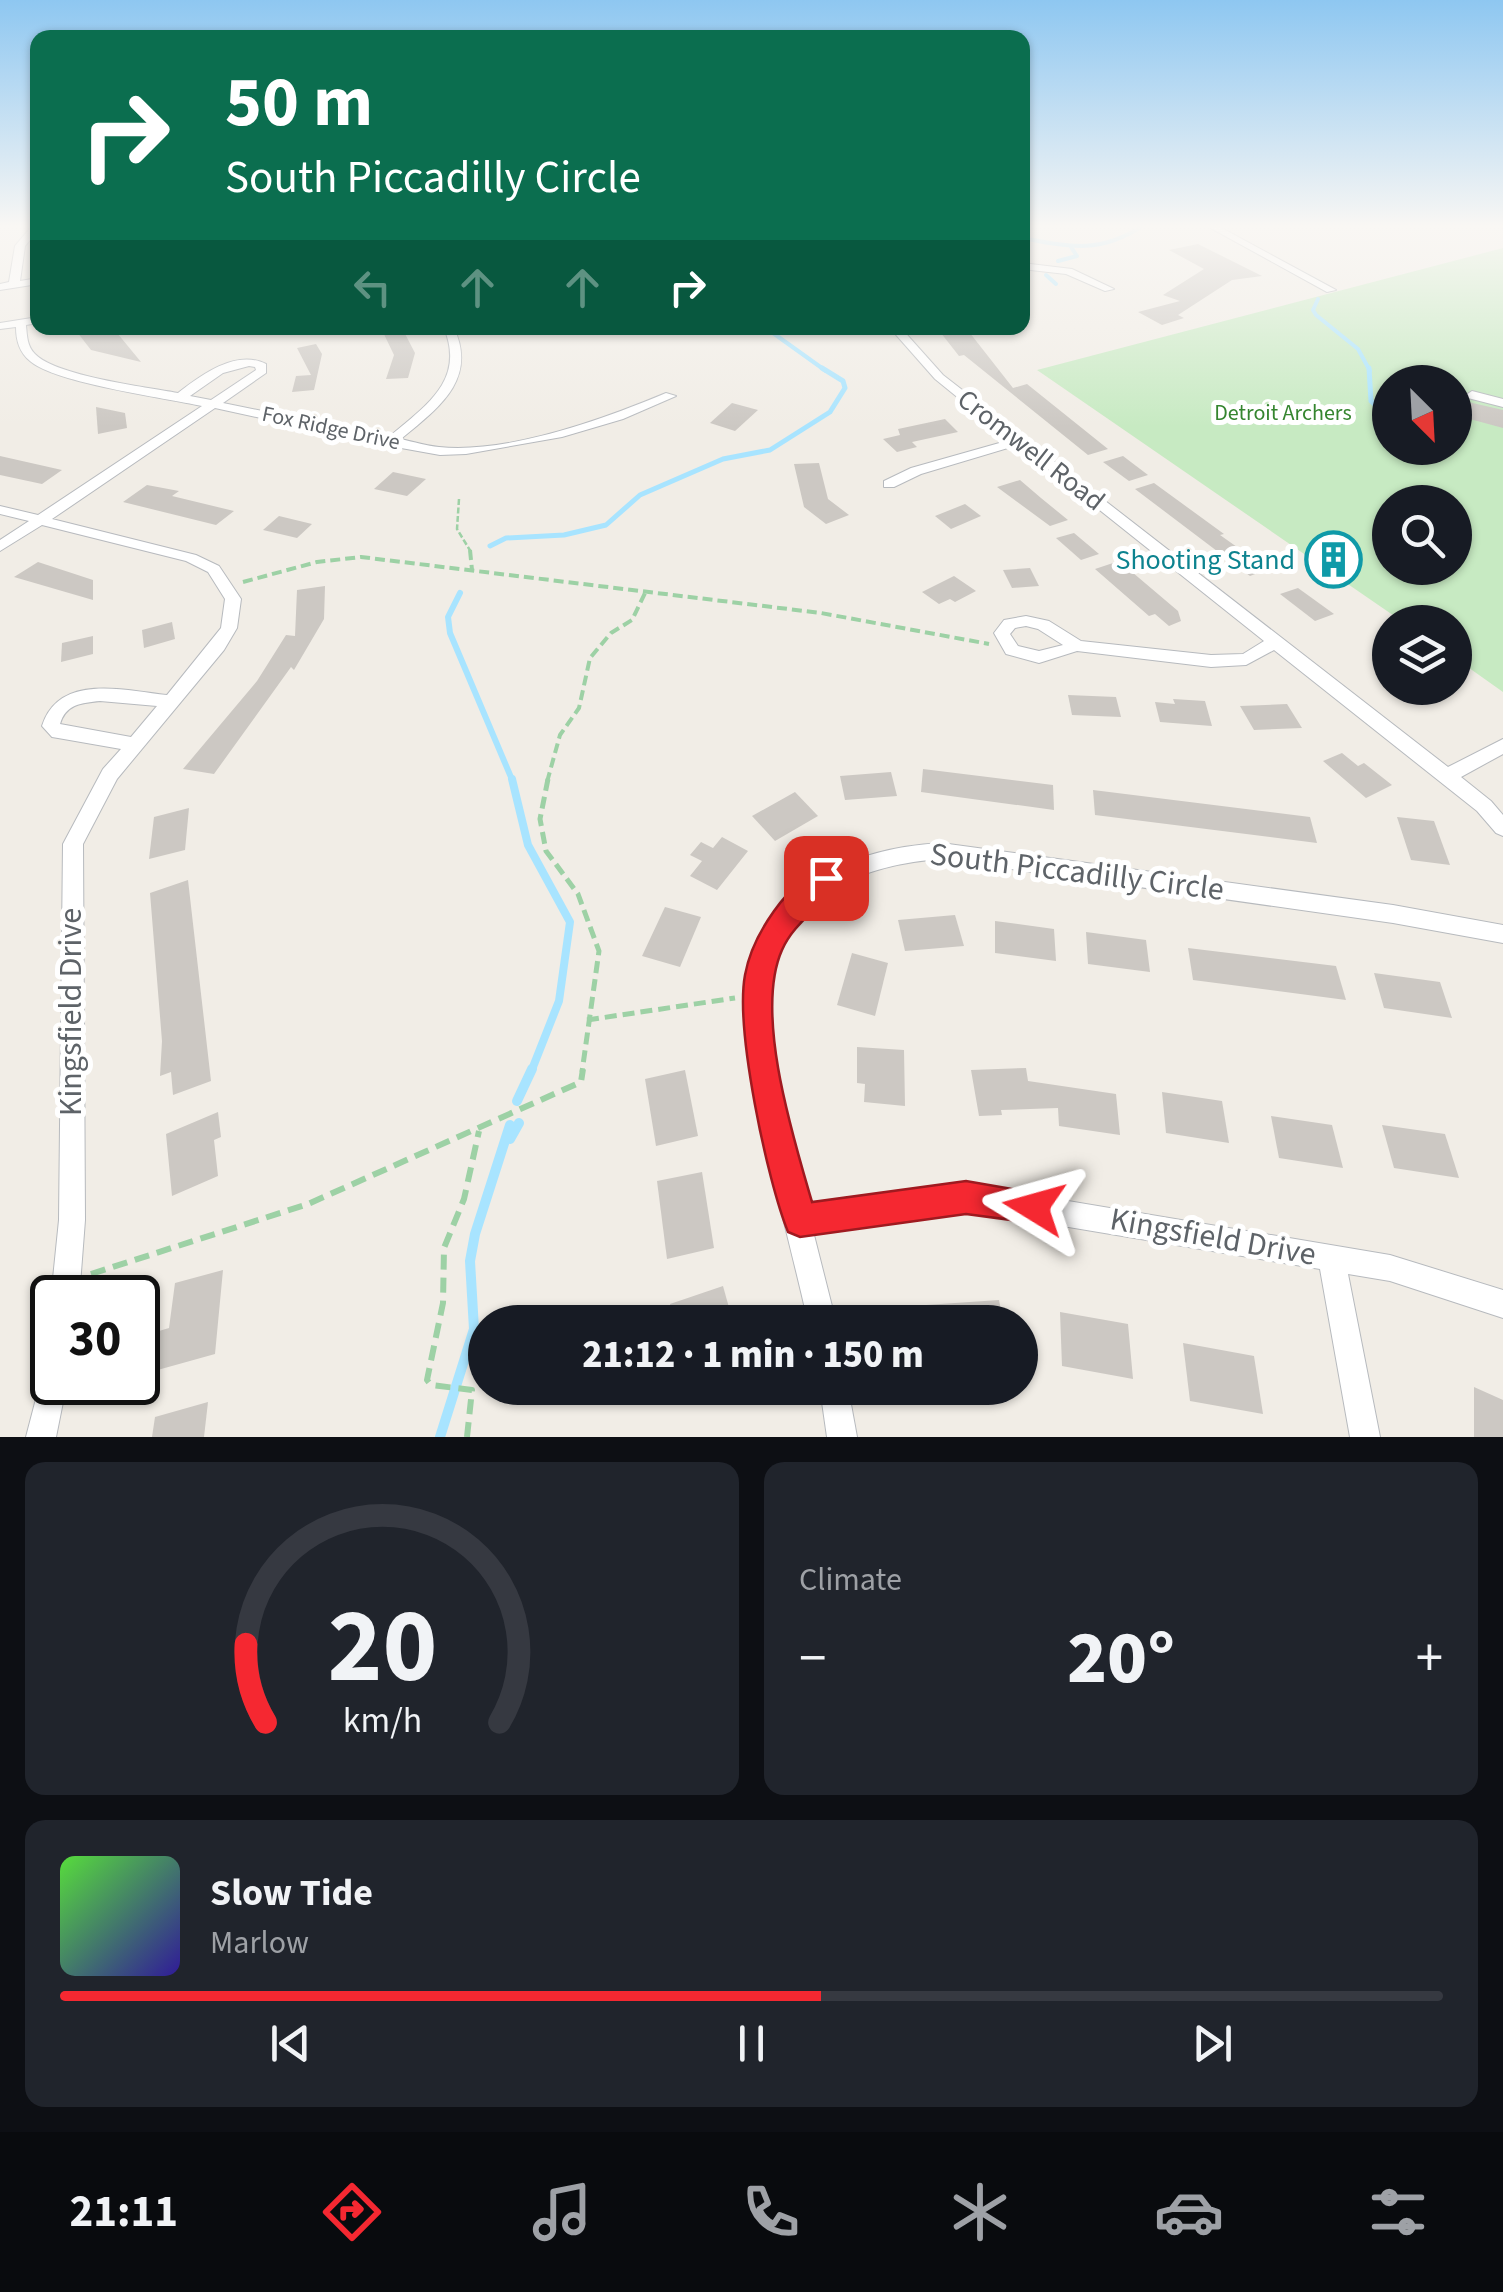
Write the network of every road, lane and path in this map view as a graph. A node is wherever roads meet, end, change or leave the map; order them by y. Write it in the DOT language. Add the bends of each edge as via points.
graph roads {
  1 [pos="30,321"];
  2 [pos="21,323"];
  3 [pos="0,326"];
  4 [pos="454,335"];
  5 [pos="900,335"];
  6 [pos="183,395"];
  7 [pos="670,396"];
  8 [pos="1472,396"];
  9 [pos="217,403"];
  10 [pos="1503,403"];
  11 [pos="1019,441"];
  12 [pos="390,442"];
  13 [pos="889,484"];
  14 [pos="459,500"];
  15 [pos="0,510"];
  16 [pos="39,521"];
  17 [pos="0,547"];
  18 [pos="472,570"];
  19 [pos="229,586"];
  20 [pos="645,592"];
  21 [pos="1274,642"];
  22 [pos="1006,645"];
  23 [pos="1077,646"];
  24 [pos="170,702"];
  25 [pos="134,744"];
  26 [pos="1503,746"];
  27 [pos="1446,777"];
  28 [pos="1503,828"];
  29 [pos="1503,934"];
  30 [pos="760,996"];
  31 [pos="587,1020"];
  32 [pos="479,1130"];
  33 [pos="800,1220"];
  34 [pos="1331,1258"];
  35 [pos="67,1275"];
  36 [pos="106,1275"];
  37 [pos="1503,1304"];
  38 [pos="818,1305"];
  39 [pos="48,1405"];
  40 [pos="837,1405"];
  41 [pos="41,1437"];
  42 [pos="468,1437"];
  43 [pos="842,1437"];
  44 [pos="1365,1437"];
  1 -- 2 [label="street"];
  2 -- 3 [label="street"];
  2 -- 6 [label="street, Fox Ridge Drive" via="22,350 39,365"];
  4 -- 12 [label="street" via="456,374 436,402"];
  5 -- 11 [label="street, Cromwell Road" via="917,357"];
  6 -- 9 [label="street, Fox Ridge Drive"];
  6 -- 9 [label="street" via="222,368 260,364 262,371"];
  7 -- 12 [label="street, Fox Ridge Drive" via="628,415 493,447 456,451"];
  8 -- 10 [label="street"];
  9 -- 12 [label="street, Fox Ridge Drive"];
  9 -- 16 [label="street"];
  11 -- 13 [label="street"];
  11 -- 21 [label="street, Cromwell Road"];
  14 -- 18 [label="path" via="458,532 474,558"];
  15 -- 16 [label="street"];
  16 -- 17 [label="street"];
  16 -- 19 [label="street" via="191,558"];
  18 -- 19 [label="path" via="348,556"];
  18 -- 20 [label="path"];
  19 -- 24 [label="street, Kingsfield Drive" via="229,628"];
  20 -- 22 [label="path"];
  20 -- 31 [label="path" via="632,620 590,658 579,708 550,761 540,819 546,851 578,894 599,951"];
  21 -- 23 [label="street" via="1246,659 1211,661"];
  21 -- 27 [label="street, Cromwell Road"];
  22 -- 23 [label="street" via="1038,656"];
  22 -- 23 [label="street" via="1005,628 1026,621"];
  24 -- 25 [label="street, Kingsfield Drive"];
  24 -- 25 [label="street" via="91,694 65,702 52,716 58,732"];
  25 -- 35 [label="street, Kingsfield Drive" via="84,816 70,868"];
  26 -- 27 [label="street"];
  27 -- 28 [label="street, Cromwell Road"];
  29 -- 30 [label="street, South Piccadilly Circle" via="941,851 906,852 826,878 793,908 770,942"];
  30 -- 31 [label="path"];
  30 -- 33 [label="street, South Piccadilly Circle" via="776,1132"];
  31 -- 32 [label="path" via="581,1082"];
  32 -- 36 [label="path" via="308,1204"];
  32 -- 42 [label="path" via="464,1199 444,1248 442,1303 427,1380 472,1390"];
  33 -- 34 [label="street, Kingsfield Drive" via="966,1197"];
  33 -- 38 [label="street, South Piccadilly Circle"];
  34 -- 37 [label="street, Kingsfield Drive" via="1390,1268"];
  34 -- 44 [label="street"];
  39 -- 41 [label="street"];
  40 -- 43 [label="street"];
}
